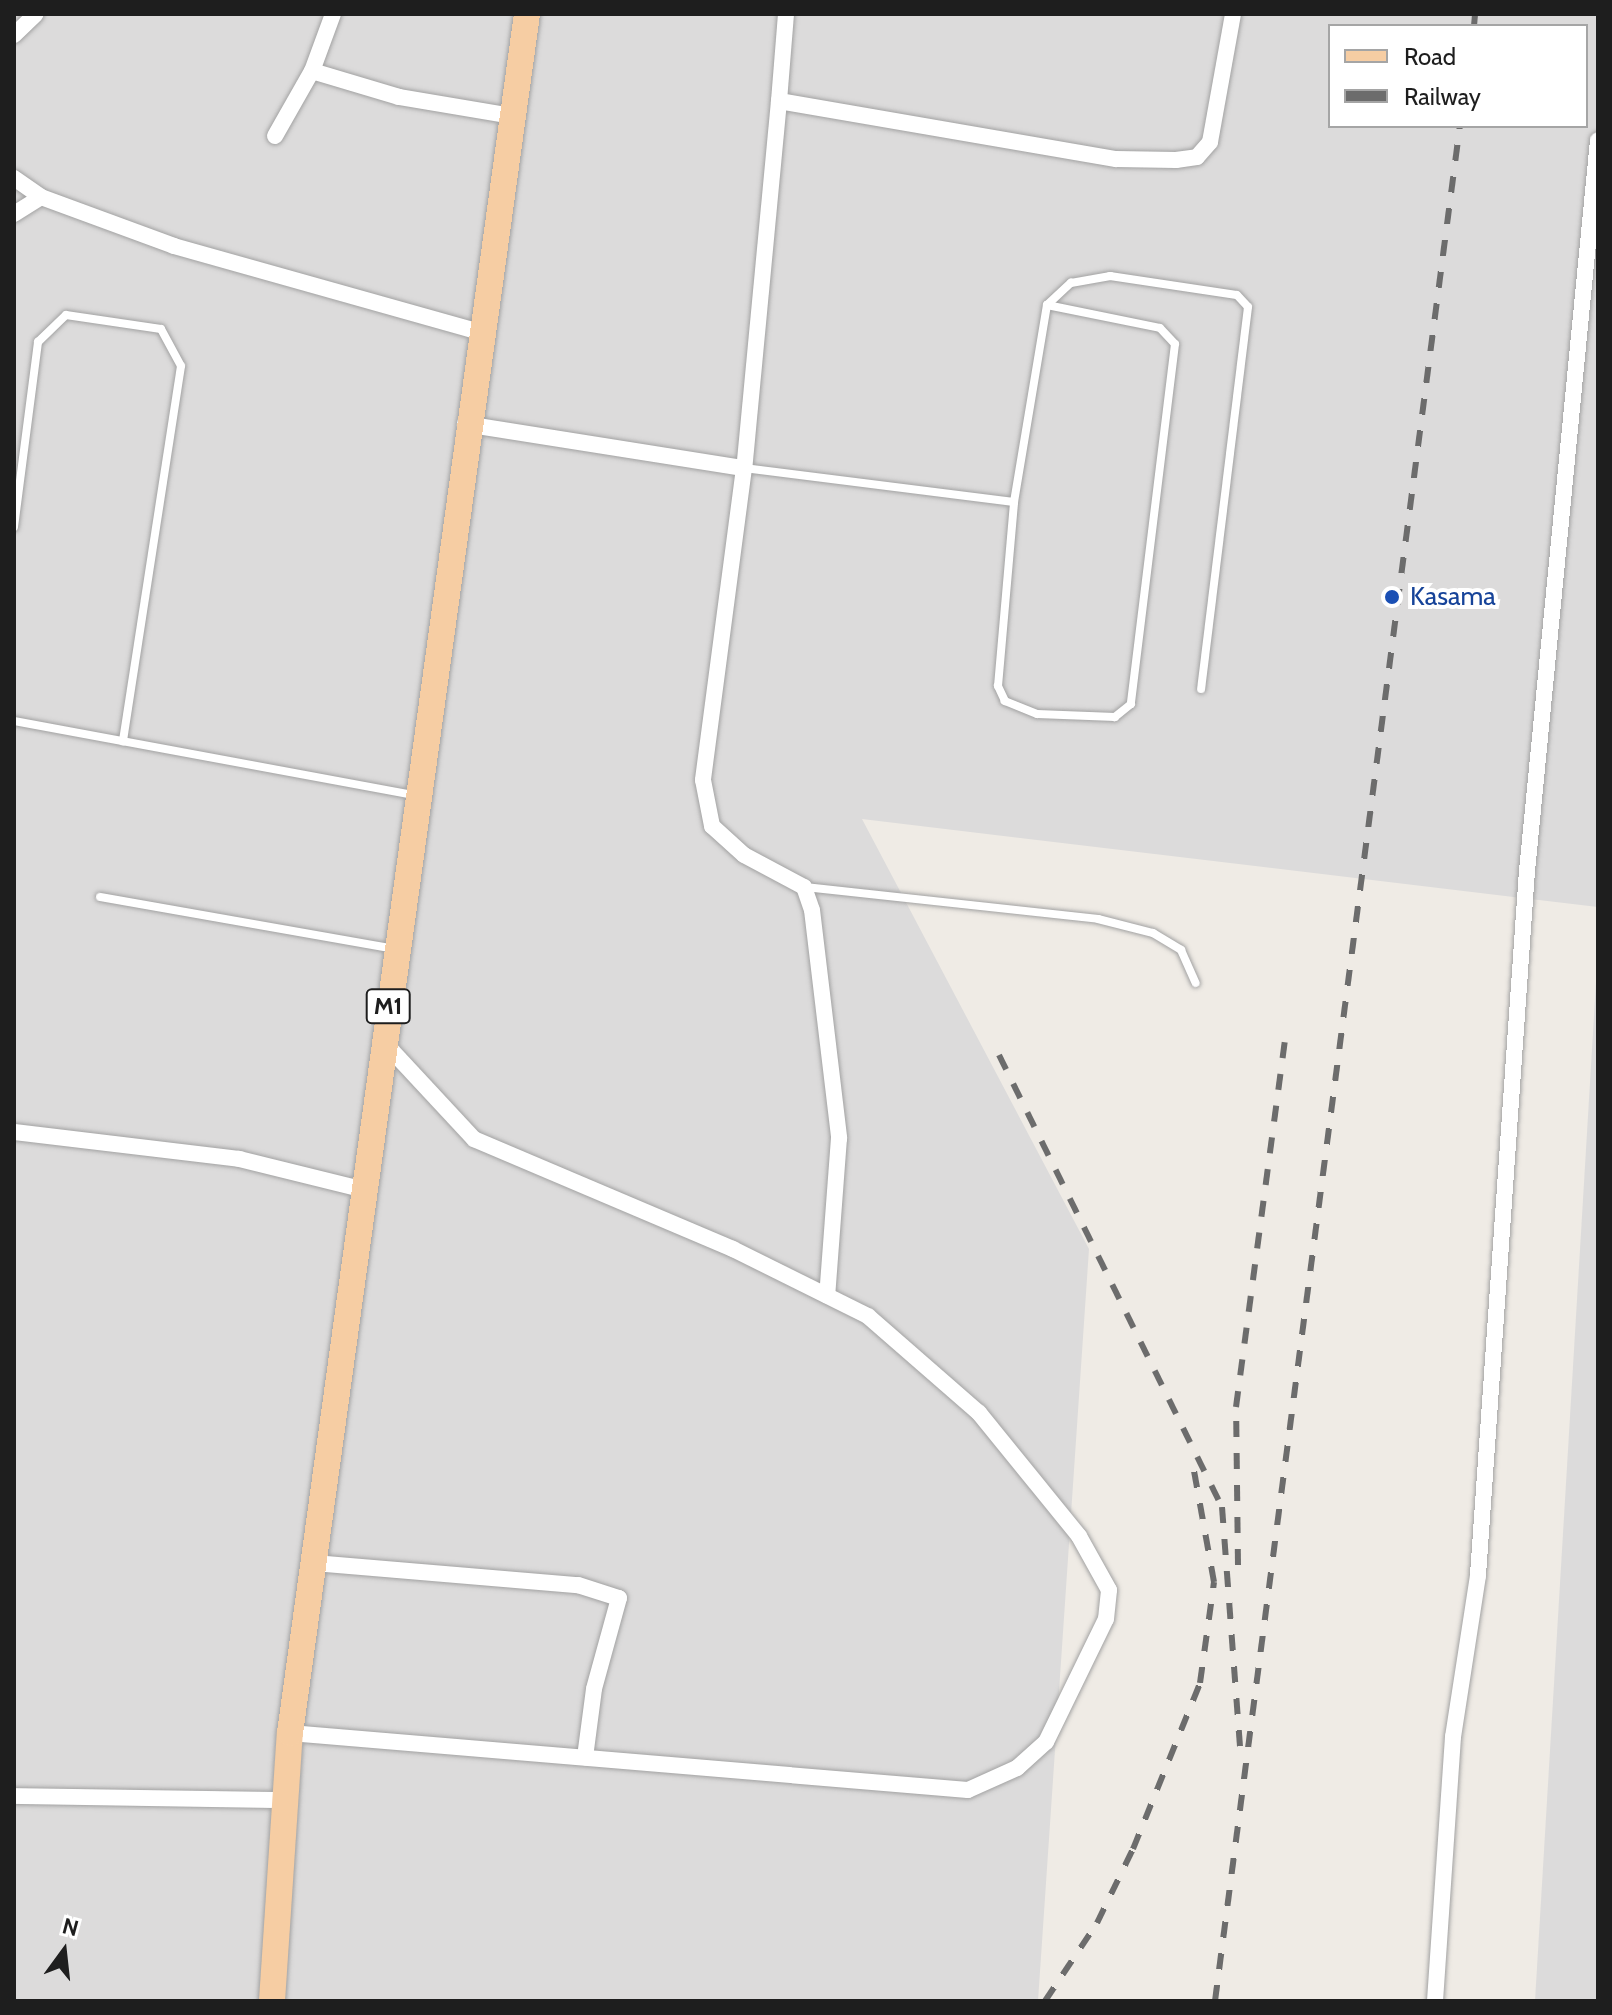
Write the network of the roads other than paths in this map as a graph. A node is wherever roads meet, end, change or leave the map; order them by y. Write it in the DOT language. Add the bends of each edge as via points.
graph roads {
  1 [pos="36,14"];
  2 [pos="333,14"];
  3 [pos="527,14"];
  4 [pos="786,14"];
  5 [pos="1233,14"];
  6 [pos="14,35"];
  7 [pos="312,71"];
  8 [pos="779,101"];
  9 [pos="512,116"];
  10 [pos="275,136"];
  11 [pos="1598,140"];
  12 [pos="14,178"];
  13 [pos="41,197"];
  14 [pos="14,214"];
  15 [pos="1047,305"];
  16 [pos="480,332"];
  17 [pos="465,424"];
  18 [pos="744,468"];
  19 [pos="1014,502"];
  20 [pos="14,527"];
  21 [pos="1201,689"];
  22 [pos="14,721"];
  23 [pos="123,742"];
  24 [pos="417,795"];
  25 [pos="804,887"];
  26 [pos="100,897"];
  27 [pos="396,949"];
  28 [pos="1196,983"];
  29 [pos="384,1042"];
  30 [pos="14,1132"];
  31 [pos="365,1190"];
  32 [pos="827,1296"];
  33 [pos="314,1563"];
  34 [pos="290,1733"];
  35 [pos="585,1757"];
  36 [pos="14,1796"];
  37 [pos="283,1800"];
  38 [pos="272,2001"];
  39 [pos="1435,2001"];
  1 -- 6 [label="street"];
  2 -- 7 [label="street"];
  3 -- 9 [label="main road, M1"];
  4 -- 8 [label="street"];
  5 -- 8 [label="street" via="1221,103 1210,142 1197,157 1116,159"];
  7 -- 9 [label="street" via="399,97"];
  7 -- 10 [label="street"];
  8 -- 18 [label="street"];
  9 -- 16 [label="main road, M1"];
  11 -- 39 [label="street" via="1527,871 1478,1575 1453,1737"];
  12 -- 13 [label="street"];
  13 -- 14 [label="street"];
  13 -- 16 [label="street" via="174,246"];
  15 -- 19 [label="lane"];
  15 -- 19 [label="lane" via="1160,328 1175,344 1124,714 1037,714 1005,701 997,663"];
  15 -- 21 [label="lane" via="1071,283 1110,276 1237,295 1248,307"];
  16 -- 17 [label="main road, M1"];
  17 -- 18 [label="street"];
  17 -- 24 [label="main road, M1"];
  18 -- 19 [label="lane"];
  18 -- 25 [label="street" via="703,780 712,826 744,855"];
  20 -- 23 [label="lane" via="38,342 66,315 161,329 181,366"];
  22 -- 23 [label="lane"];
  23 -- 24 [label="lane"];
  24 -- 27 [label="main road, M1"];
  25 -- 28 [label="lane" via="1098,919 1153,933 1181,950"];
  25 -- 32 [label="street" via="821,958 839,1138"];
  26 -- 27 [label="lane"];
  27 -- 29 [label="main road, M1"];
  29 -- 31 [label="main road, M1"];
  29 -- 32 [label="street" via="474,1139"];
  30 -- 31 [label="street" via="239,1159"];
  31 -- 33 [label="main road, M1"];
  32 -- 35 [label="street" via="868,1316 979,1413 1095,1561 1109,1590 1106,1619 1058,1723 1017,1768 968,1790"];
  33 -- 34 [label="main road, M1"];
  33 -- 35 [label="street" via="578,1585 619,1598 594,1689"];
  34 -- 35 [label="street"];
  34 -- 37 [label="main road, M1"];
  36 -- 37 [label="street"];
  37 -- 38 [label="main road, M1"];
}
